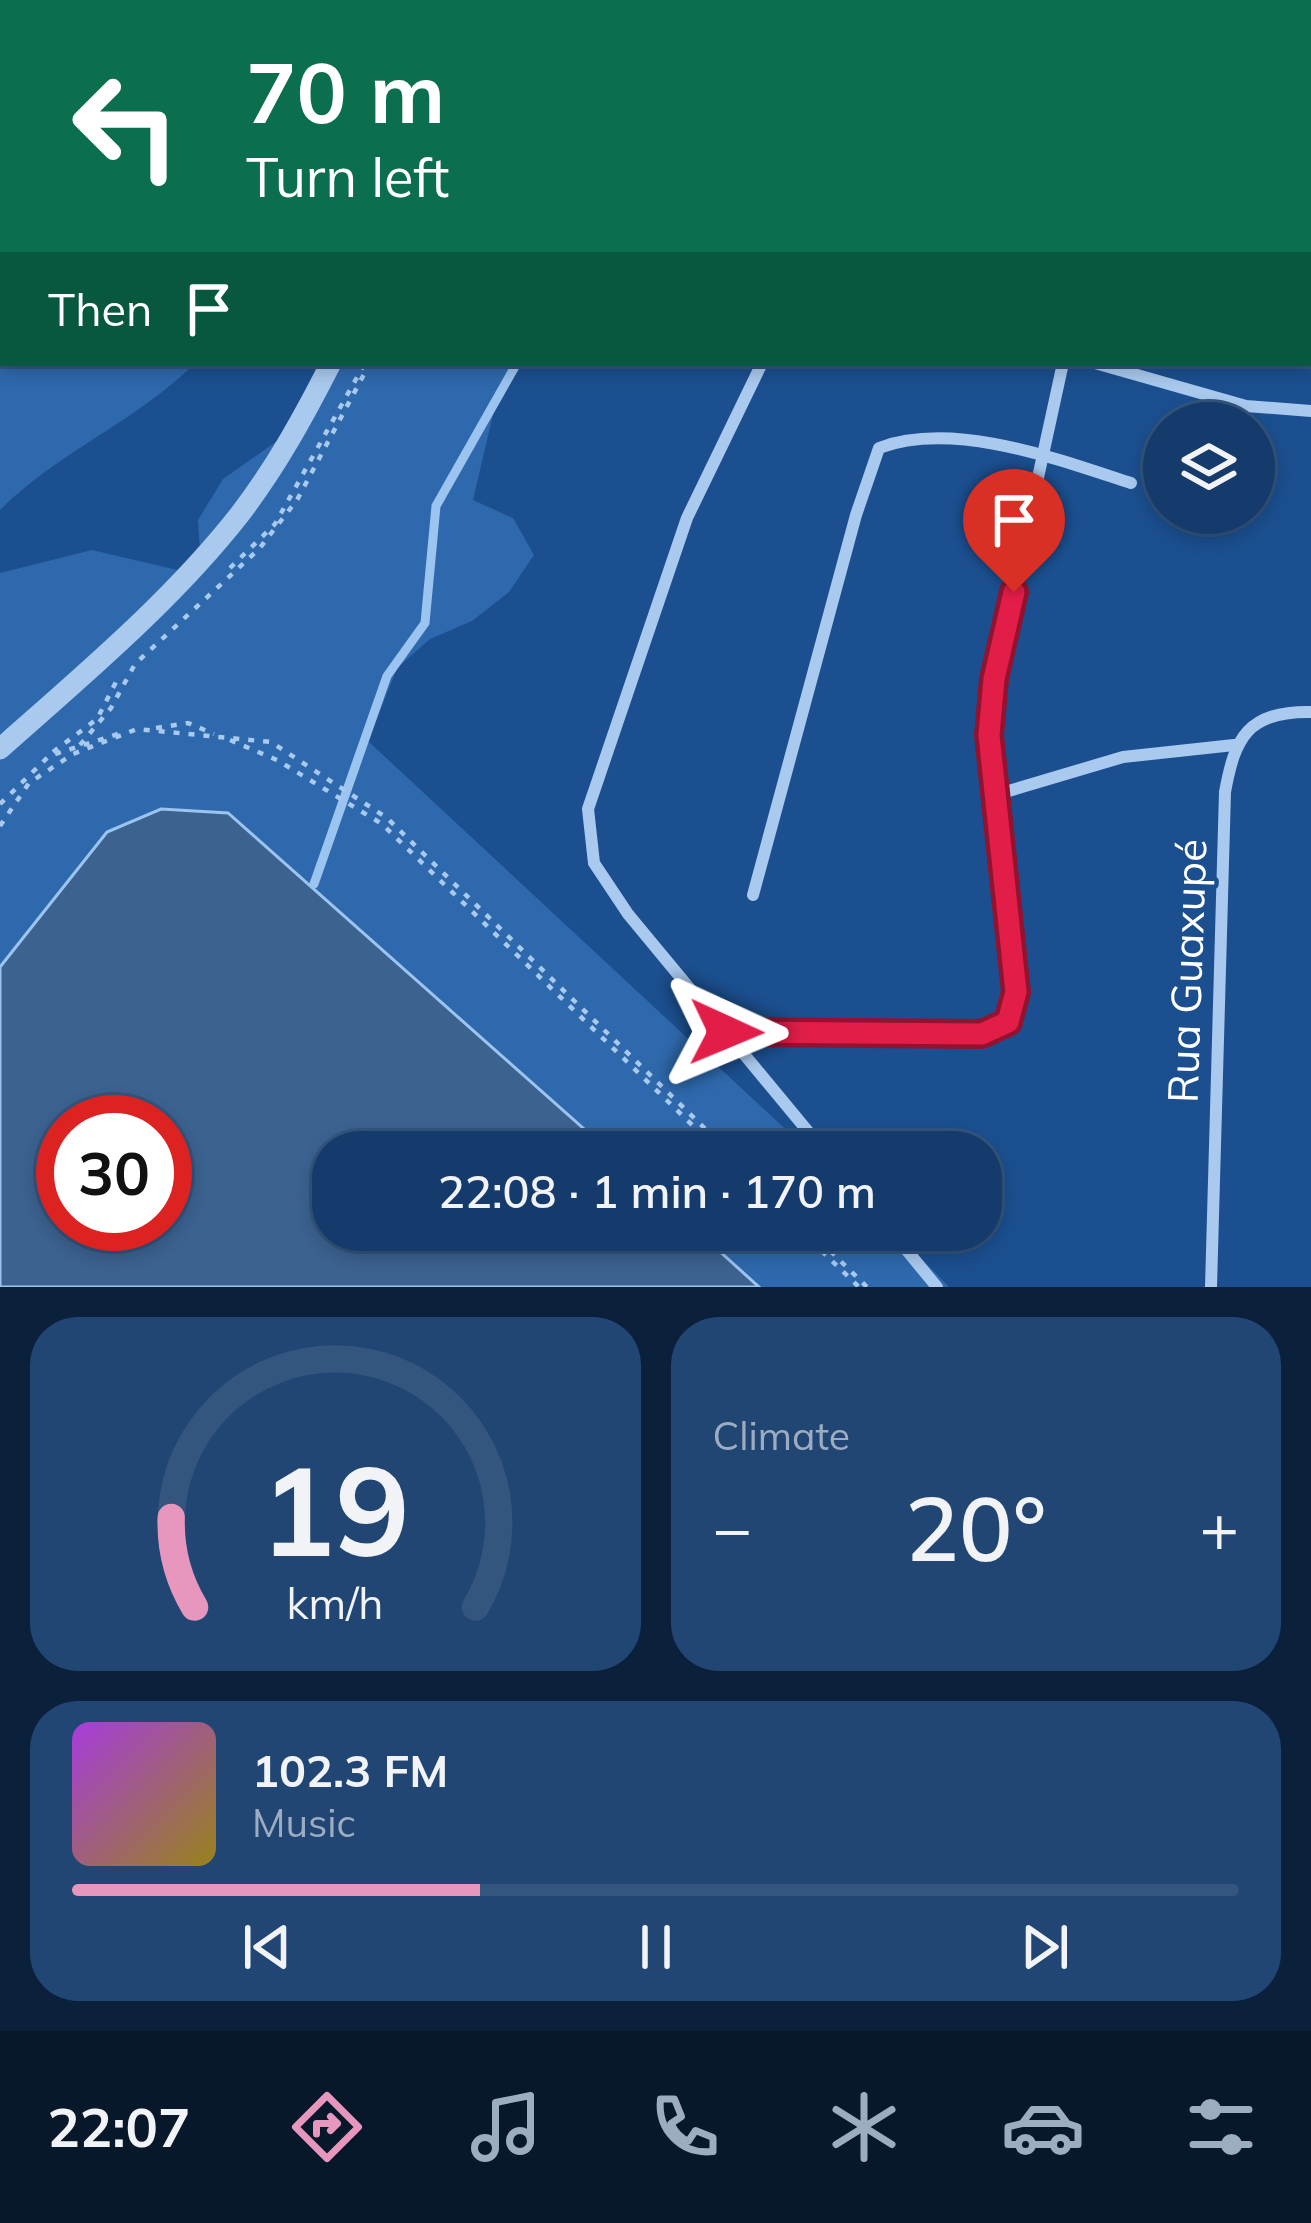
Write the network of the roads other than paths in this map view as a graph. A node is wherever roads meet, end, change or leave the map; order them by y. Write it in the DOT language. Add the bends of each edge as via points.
graph roads {
  1 [pos="329,366"];
  2 [pos="761,366"];
  3 [pos="1063,366"];
  4 [pos="1106,366"];
  5 [pos="1311,411"];
  6 [pos="1046,456"];
  7 [pos="1130,483"];
  8 [pos="1311,712"];
  9 [pos="1234,745"];
  10 [pos="0,749"];
  11 [pos="995,795"];
  12 [pos="753,895"];
  13 [pos="726,1032"];
  14 [pos="808,1131"];
  15 [pos="907,1251"];
  16 [pos="937,1287"];
  17 [pos="1210,1287"];
  1 -- 10 [label="street" via="237,518"];
  2 -- 13 [label="street" via="688,518 588,809 594,863"];
  3 -- 6 [label="street"];
  4 -- 5 [label="street" via="1246,406"];
  6 -- 7 [label="street"];
  6 -- 11 [label="street" via="994,679"];
  6 -- 12 [label="street" via="911,436 879,448"];
  8 -- 9 [label="street" via="1244,731"];
  9 -- 11 [label="street" via="1123,757"];
  9 -- 17 [label="street, Rua Guaxupé" via="1225,792"];
  11 -- 13 [label="street" via="1016,992 1008,1022 982,1034"];
  13 -- 14 [label="street"];
  15 -- 16 [label="street"];
}
